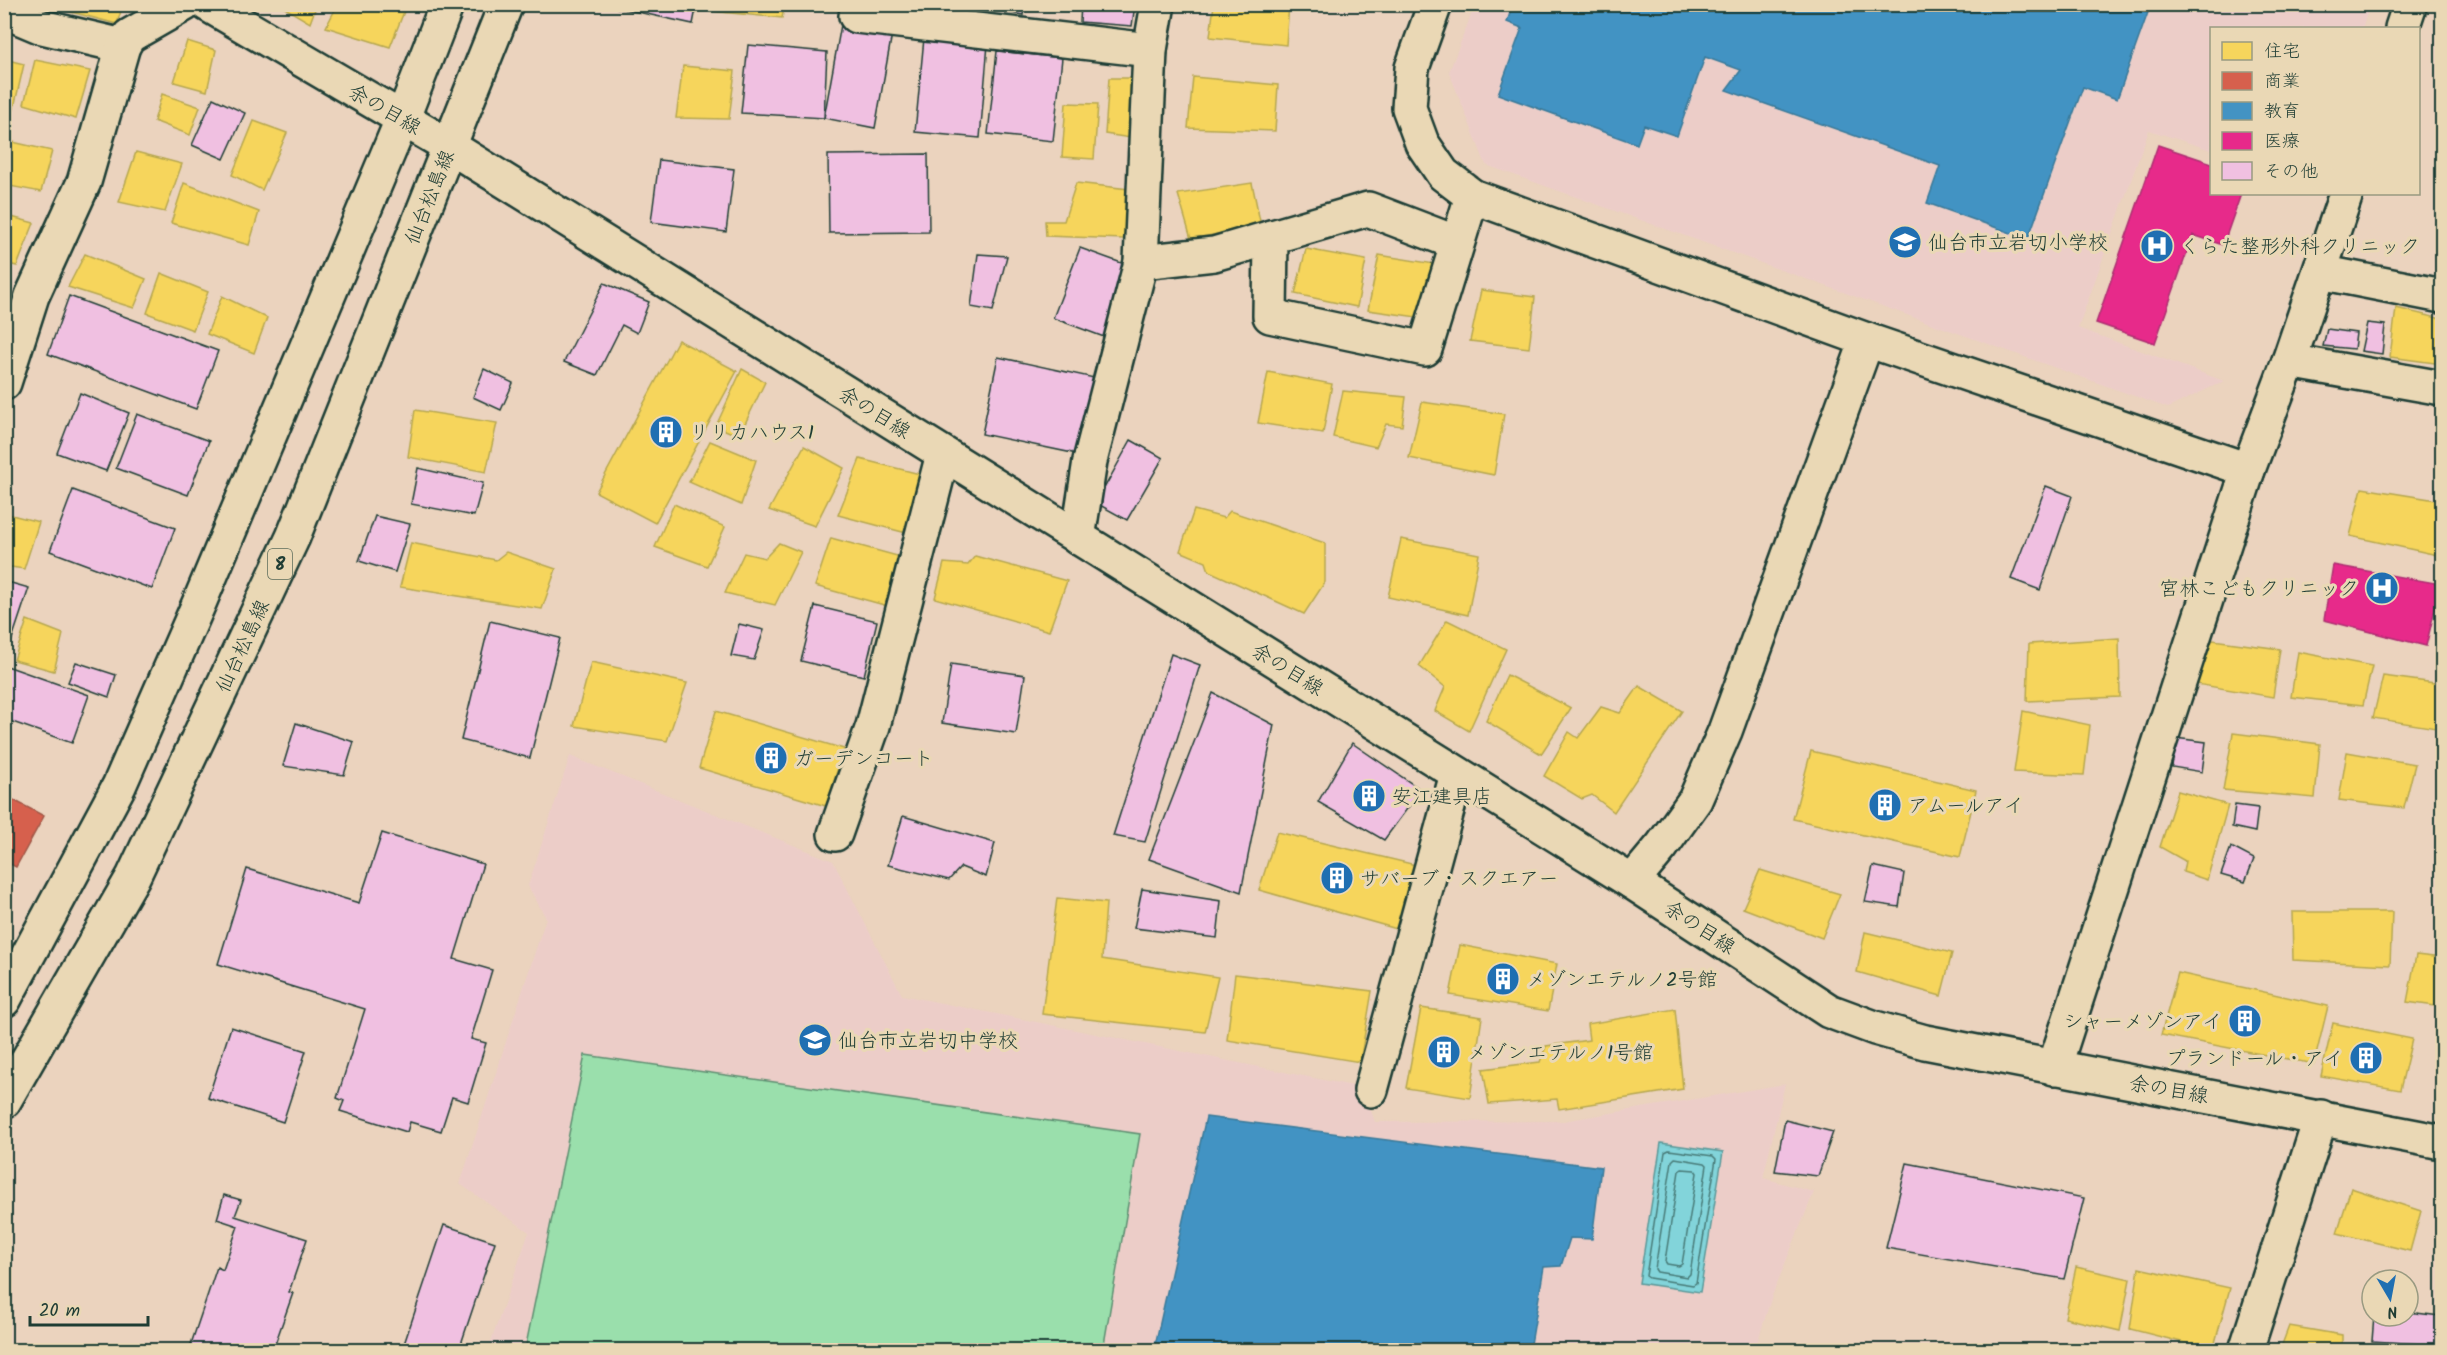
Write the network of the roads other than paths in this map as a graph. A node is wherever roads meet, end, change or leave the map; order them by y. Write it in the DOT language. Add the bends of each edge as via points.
graph roads {
  1 [pos="185,4"];
  2 [pos="207,4"];
  3 [pos="447,4"];
  4 [pos="506,4"];
  5 [pos="858,4"];
  6 [pos="1158,4"];
  7 [pos="1435,4"];
  8 [pos="2410,4"];
  9 [pos="4,11"];
  10 [pos="2402,27"];
  11 [pos="123,45"];
  12 [pos="1150,50"];
  13 [pos="402,120"];
  14 [pos="449,146"];
  15 [pos="2346,195"];
  16 [pos="1472,196"];
  17 [pos="1271,237"];
  18 [pos="1457,243"];
  19 [pos="1141,261"];
  20 [pos="2320,272"];
  21 [pos="18,293"];
  22 [pos="2442,296"];
  23 [pos="1867,339"];
  24 [pos="2289,361"];
  25 [pos="4,383"];
  26 [pos="2442,388"];
  27 [pos="943,454"];
  28 [pos="2248,470"];
  29 [pos="1078,538"];
  30 [pos="1457,774"];
  31 [pos="835,834"];
  32 [pos="1632,882"];
  33 [pos="4,1000"];
  34 [pos="2054,1068"];
  35 [pos="1371,1090"];
  36 [pos="4,1101"];
  37 [pos="2321,1117"];
  38 [pos="2442,1142"];
  39 [pos="2246,1350"];
  1 -- 11 [label="street" via="129,36"];
  2 -- 13 [label="street, 余の目線"];
  3 -- 13 [label="street"];
  4 -- 14 [label="street, 仙台松島線 / 8"];
  5 -- 12 [label="street" via="856,16"];
  6 -- 12 [label="street"];
  7 -- 16 [label="street" via="1412,68 1409,108 1422,143 1443,174"];
  8 -- 10 [label="street"];
  9 -- 11 [label="street" via="42,27"];
  11 -- 21 [label="street" via="84,182"];
  12 -- 19 [label="street"];
  13 -- 14 [label="street, 余の目線"];
  13 -- 33 [label="street" via="119,786"];
  14 -- 27 [label="street, 余の目線"];
  14 -- 36 [label="street, 仙台松島線 / 8" via="288,548 132,877"];
  15 -- 20 [label="street"];
  16 -- 18 [label="street"];
  16 -- 23 [label="street"];
  17 -- 18 [label="street" via="1368,209"];
  17 -- 18 [label="street" via="1270,316 1425,349"];
  17 -- 19 [label="street" via="1214,254"];
  19 -- 29 [label="street" via="1090,461"];
  20 -- 22 [label="street"];
  20 -- 24 [label="street"];
  21 -- 25 [label="street"];
  23 -- 28 [label="street"];
  23 -- 32 [label="street" via="1725,731 1695,800"];
  24 -- 26 [label="street"];
  24 -- 28 [label="street"];
  27 -- 29 [label="street, 余の目線"];
  27 -- 31 [label="street" via="873,726"];
  28 -- 34 [label="street"];
  29 -- 30 [label="street, 余の目線"];
  30 -- 32 [label="street, 余の目線"];
  30 -- 35 [label="street"];
  32 -- 34 [label="street, 余の目線" via="1829,1011 1924,1042"];
  34 -- 37 [label="street, 余の目線"];
  37 -- 38 [label="street, 余の目線"];
  37 -- 39 [label="street"];
}
